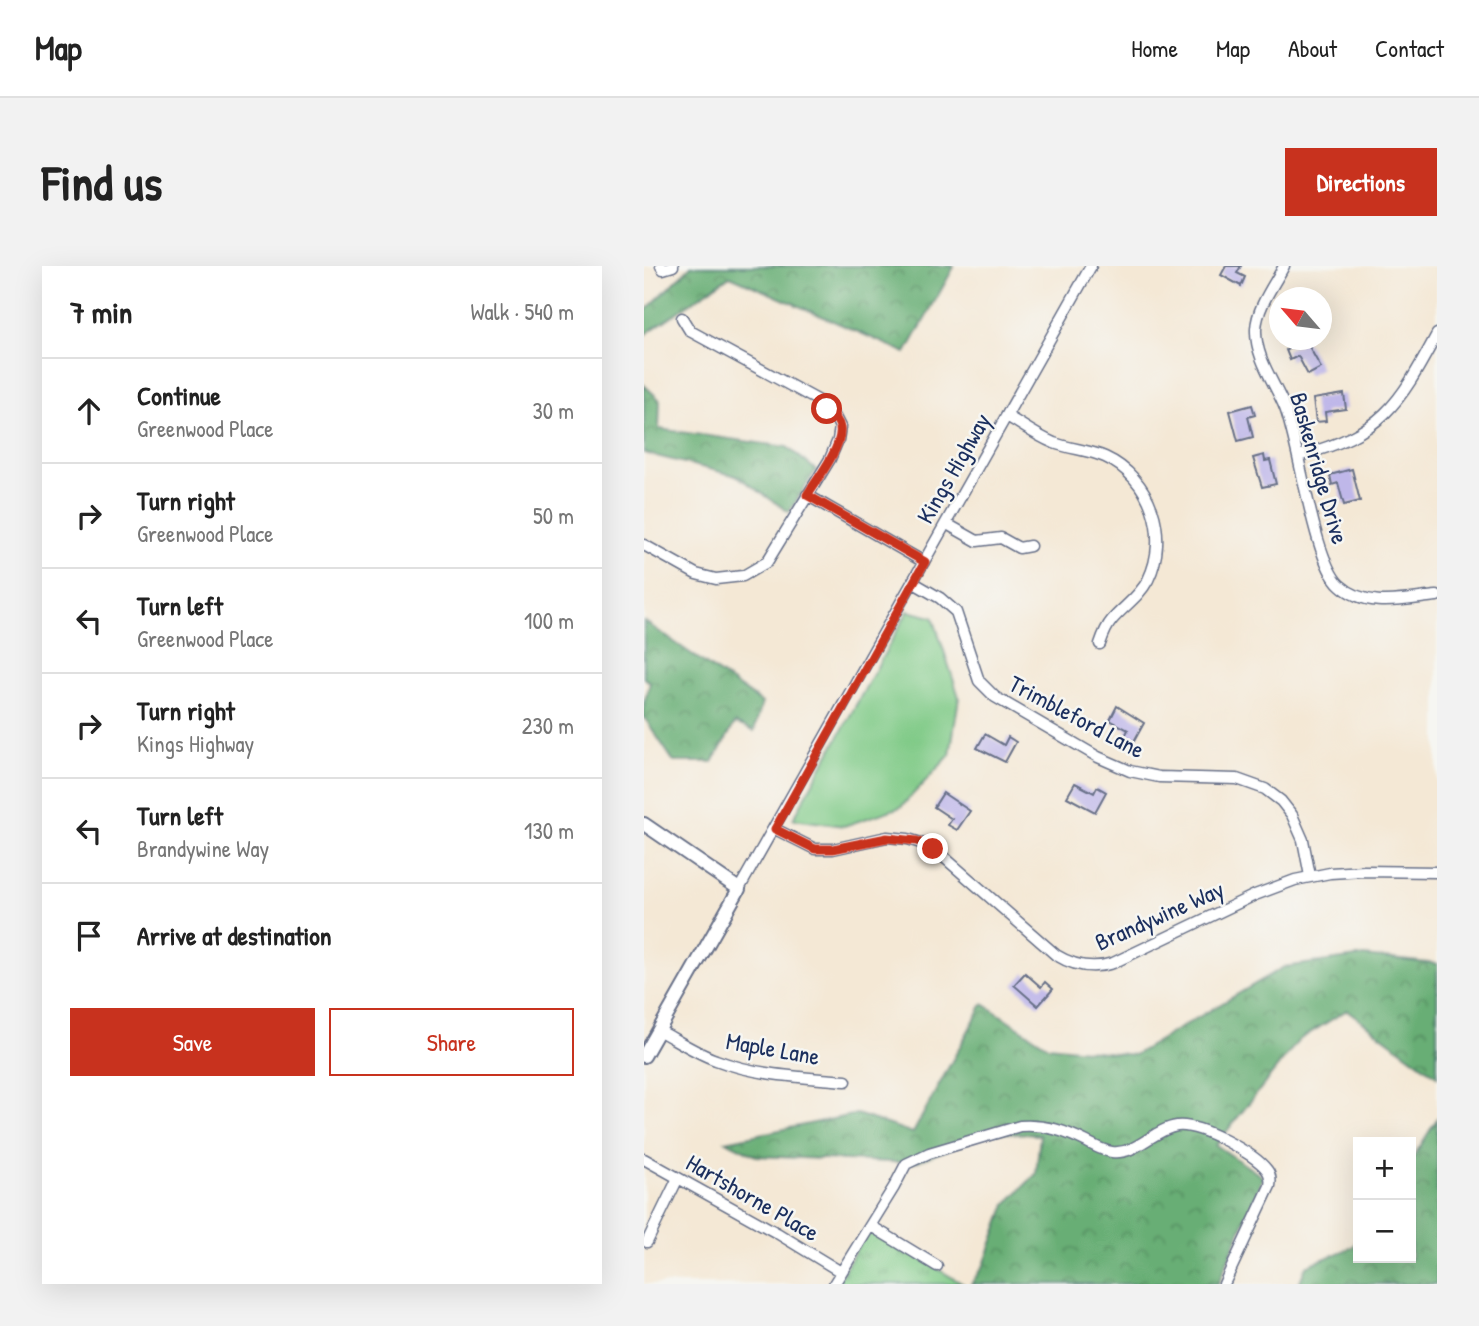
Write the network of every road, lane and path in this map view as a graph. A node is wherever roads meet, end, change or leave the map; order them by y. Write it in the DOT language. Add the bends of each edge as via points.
graph roads {
  1 [pos="661,266"];
  2 [pos="673,266"];
  3 [pos="1091,266"];
  4 [pos="1284,266"];
  5 [pos="682,318"];
  6 [pos="1437,334"];
  7 [pos="1007,416"];
  8 [pos="1299,456"];
  9 [pos="807,495"];
  10 [pos="947,524"];
  11 [pos="644,545"];
  12 [pos="1030,546"];
  13 [pos="925,562"];
  14 [pos="914,583"];
  15 [pos="1437,596"];
  16 [pos="1100,644"];
  17 [pos="644,824"];
  18 [pos="775,829"];
  19 [pos="1437,872"];
  20 [pos="1310,876"];
  21 [pos="739,889"];
  22 [pos="658,1030"];
  23 [pos="644,1056"];
  24 [pos="846,1081"];
  25 [pos="644,1159"];
  26 [pos="678,1178"];
  27 [pos="871,1226"];
  28 [pos="647,1242"];
  29 [pos="937,1266"];
  30 [pos="841,1272"];
  31 [pos="834,1284"];
  32 [pos="1224,1284"];
  1 -- 2 [label="street"];
  3 -- 7 [label="street, Kings Highway"];
  4 -- 8 [label="street, Baskenridge Drive" via="1258,319 1256,340 1284,405"];
  5 -- 9 [label="street" via="690,331 819,401 835,417 840,428 838,440"];
  6 -- 8 [label="street" via="1408,387 1381,418 1348,440"];
  7 -- 10 [label="street, Kings Highway"];
  7 -- 16 [label="street" via="1054,443 1113,461 1134,478 1148,498 1158,537 1152,570 1138,595 1110,622"];
  8 -- 15 [label="street, Baskenridge Drive" via="1324,562 1340,586 1379,602"];
  9 -- 11 [label="street" via="767,562 736,578 705,577"];
  9 -- 13 [label="street"];
  10 -- 12 [label="street" via="977,541 1001,538 1019,548"];
  10 -- 13 [label="street, Kings Highway"];
  13 -- 14 [label="street, Kings Highway"];
  14 -- 18 [label="street, Kings Highway"];
  14 -- 20 [label="street, Trimbleford Lane" via="956,612 979,681 995,697 1130,771 1159,777 1237,779 1265,789 1292,815"];
  17 -- 21 [label="main road"];
  18 -- 20 [label="street, Brandywine Way" via="821,850 887,838 925,844 1056,955 1089,967 1113,963 1255,895"];
  18 -- 21 [label="street, Kings Highway"];
  19 -- 20 [label="street, Brandywine Way"];
  21 -- 22 [label="main road, Kings Highway"];
  22 -- 23 [label="main road, Kings Highway"];
  22 -- 24 [label="street, Maple Lane" via="730,1065 782,1076"];
  25 -- 26 [label="street, Hartshorne Place"];
  26 -- 28 [label="street"];
  26 -- 30 [label="street, Hartshorne Place"];
  27 -- 29 [label="street"];
  27 -- 30 [label="street"];
  27 -- 32 [label="street" via="906,1164 929,1153 1020,1126 1046,1126 1105,1151 1119,1152 1169,1128 1193,1127 1251,1156 1270,1176 1268,1192"];
  30 -- 31 [label="street"];
}
